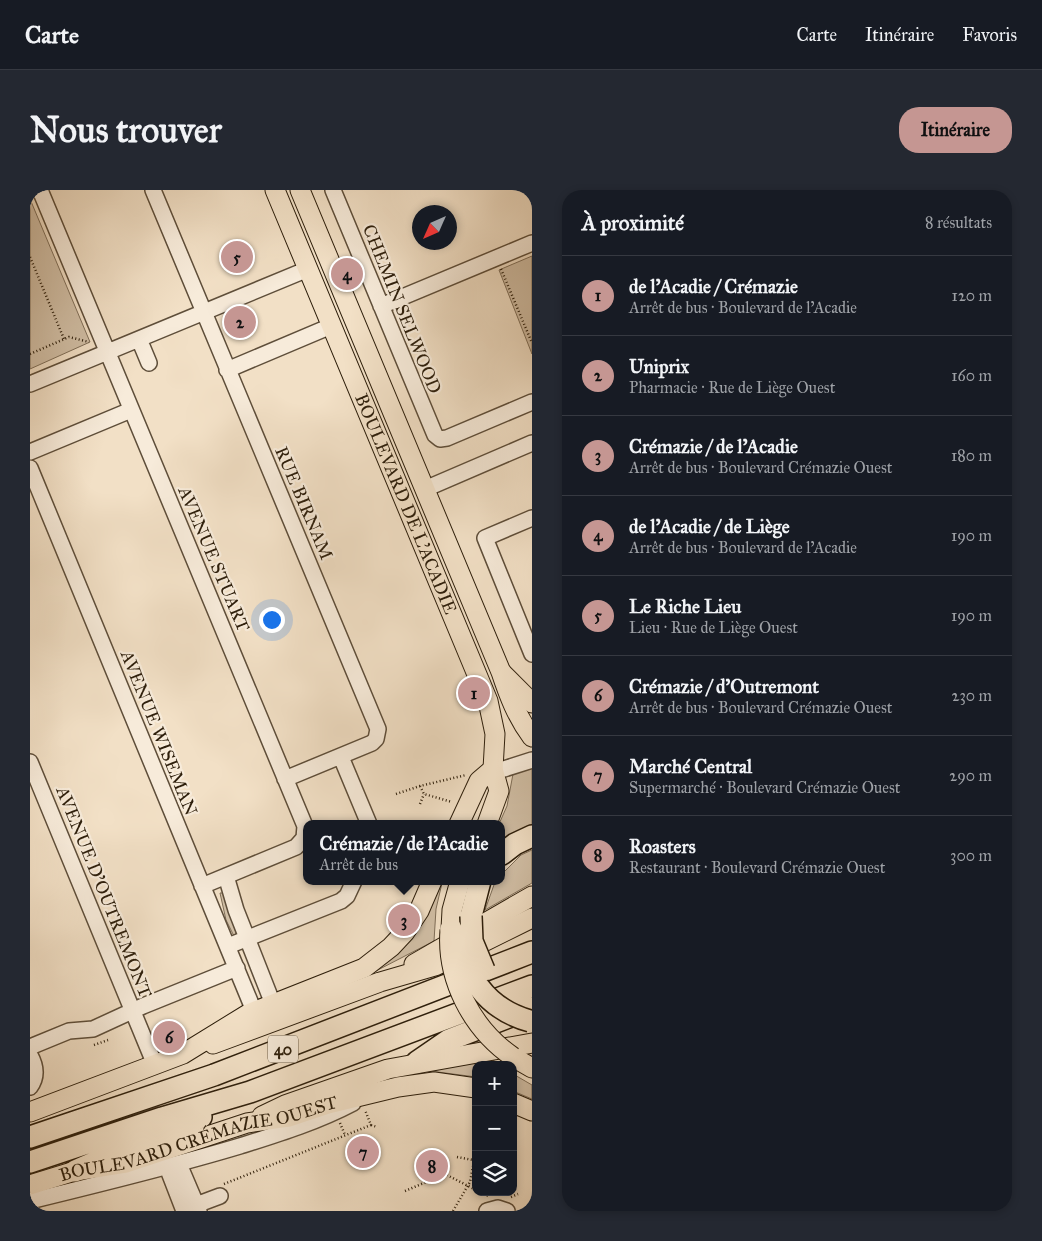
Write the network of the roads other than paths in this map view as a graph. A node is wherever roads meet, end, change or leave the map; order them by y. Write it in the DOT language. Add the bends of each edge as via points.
graph roads {
  1 [pos="40,190"];
  2 [pos="153,190"];
  3 [pos="276,190"];
  4 [pos="300,190"];
  5 [pos="333,190"];
  6 [pos="532,242"];
  7 [pos="308,269"];
  8 [pos="381,306"];
  9 [pos="203,312"];
  10 [pos="331,326"];
  11 [pos="139,339"];
  12 [pos="107,352"];
  13 [pos="149,363"];
  14 [pos="228,370"];
  15 [pos="30,384"];
  16 [pos="532,402"];
  17 [pos="132,410"];
  18 [pos="532,443"];
  19 [pos="30,452"];
  20 [pos="30,468"];
  21 [pos="425,489"];
  22 [pos="532,518"];
  23 [pos="532,654"];
  24 [pos="501,672"];
  25 [pos="532,703"];
  26 [pos="532,737"];
  27 [pos="341,756"];
  28 [pos="532,760"];
  29 [pos="30,762"];
  30 [pos="493,769"];
  31 [pos="285,779"];
  32 [pos="367,820"];
  33 [pos="461,820"];
  34 [pos="488,820"];
  35 [pos="303,821"];
  36 [pos="303,836"];
  37 [pos="532,836"];
  38 [pos="505,852"];
  39 [pos="226,876"];
  40 [pos="352,885"];
  41 [pos="430,885"];
  42 [pos="459,885"];
  43 [pos="479,885"];
  44 [pos="202,886"];
  45 [pos="532,896"];
  46 [pos="532,918"];
  47 [pos="451,929"];
  48 [pos="247,938"];
  49 [pos="228,946"];
  50 [pos="532,952"];
  51 [pos="237,968"];
  52 [pos="380,982"];
  53 [pos="532,986"];
  54 [pos="273,1004"];
  55 [pos="133,1011"];
  56 [pos="254,1011"];
  57 [pos="531,1015"];
  58 [pos="532,1043"];
  59 [pos="30,1047"];
  60 [pos="183,1054"];
  61 [pos="30,1055"];
  62 [pos="417,1062"];
  63 [pos="155,1065"];
  64 [pos="532,1068"];
  65 [pos="33,1081"];
  66 [pos="472,1087"];
  67 [pos="250,1092"];
  68 [pos="366,1102"];
  69 [pos="517,1105"];
  70 [pos="532,1111"];
  71 [pos="30,1112"];
  72 [pos="247,1123"];
  73 [pos="30,1137"];
  74 [pos="30,1162"];
  75 [pos="173,1166"];
  76 [pos="75,1172"];
  77 [pos="30,1185"];
  78 [pos="220,1191"];
  79 [pos="30,1201"];
  80 [pos="488,1204"];
  81 [pos="509,1204"];
  82 [pos="193,1209"];
  1 -- 12 [label="street, AVENUE STUART"];
  2 -- 9 [label="street, RUE BIRNAM"];
  3 -- 7 [label="main road, BOULEVARD DE L'ACADIE"];
  4 -- 21 [label="main road, BOULEVARD DE L'ACADIE"];
  5 -- 8 [label="street, CHEMIN SELWOOD"];
  6 -- 8 [label="street"];
  7 -- 9 [label="street"];
  7 -- 10 [label="main road, BOULEVARD DE L'ACADIE"];
  8 -- 16 [label="street, CHEMIN SELWOOD" via="429,425 440,439"];
  9 -- 11 [label="street"];
  9 -- 14 [label="street, RUE BIRNAM"];
  10 -- 14 [label="street"];
  10 -- 30 [label="main road, BOULEVARD DE L'ACADIE" via="488,701 495,734"];
  11 -- 12 [label="street"];
  11 -- 13 [label="street"];
  12 -- 15 [label="street"];
  12 -- 17 [label="street, AVENUE STUART"];
  14 -- 27 [label="street, RUE BIRNAM" via="377,726 378,736 372,743"];
  17 -- 19 [label="street"];
  17 -- 31 [label="street, AVENUE STUART"];
  18 -- 21 [label="street"];
  20 -- 44 [label="street, AVENUE WISEMAN"];
  21 -- 24 [label="main road, BOULEVARD DE L'ACADIE"];
  22 -- 23 [label="street" via="485,538"];
  24 -- 25 [label="main road"];
  24 -- 26 [label="main road, BOULEVARD DE L'ACADIE" via="516,712"];
  27 -- 31 [label="street, RUE BIRNAM"];
  27 -- 32 [label="street"];
  28 -- 30 [label="street"];
  29 -- 55 [label="street, AVENUE D'OUTREMONT"];
  30 -- 33 [label="main road" via="479,781"];
  30 -- 34 [label="main road, BOULEVARD DE L'ACADIE" via="499,791"];
  31 -- 35 [label="street, AVENUE STUART"];
  36 -- 39 [label="street, AVENUE STUART" via="293,849"];
  37 -- 38 [label="highway"];
  39 -- 44 [label="street, AVENUE STUART"];
  39 -- 48 [label="street"];
  40 -- 48 [label="street" via="341,901"];
  41 -- 54 [label="main road" via="413,921 383,955 354,972"];
  42 -- 47 [label="main road"];
  43 -- 57 [label="highway, bridge" via="471,916 472,941 477,958 503,993"];
  44 -- 49 [label="street, AVENUE WISEMAN"];
  45 -- 52 [label="main road"];
  46 -- 52 [label="main road" via="435,966"];
  47 -- 57 [label="highway, bridge" via="481,992 506,1012"];
  47 -- 64 [label="main road, bridge" via="451,960 462,997 484,1032 512,1057"];
  48 -- 49 [label="street"];
  48 -- 54 [label="street"];
  49 -- 51 [label="street, AVENUE WISEMAN"];
  50 -- 73 [label="highway, 40" via="223,1072"];
  51 -- 55 [label="street"];
  51 -- 56 [label="street, AVENUE WISEMAN"];
  52 -- 60 [label="main road"];
  53 -- 67 [label="highway, 40"];
  54 -- 56 [label="main road"];
  55 -- 59 [label="street" via="88,1031 69,1031"];
  55 -- 63 [label="street, AVENUE D'OUTREMONT"];
  56 -- 60 [label="main road"];
  57 -- 62 [label="highway" via="449,1040"];
  58 -- 62 [label="main road"];
  60 -- 63 [label="main road"];
  61 -- 65 [label="street"];
  62 -- 72 [label="main road" via="368,1074"];
  63 -- 71 [label="main road"];
  66 -- 68 [label="main road, BOULEVARD CRÉMAZIE OUEST" via="422,1082"];
  67 -- 74 [label="highway, 40"];
  67 -- 76 [label="highway" via="168,1134 123,1149"];
  68 -- 72 [label="main road, BOULEVARD CRÉMAZIE OUEST" via="328,1104 289,1118"];
  68 -- 75 [label="street, BOULEVARD CRÉMAZIE OUEST" via="286,1132"];
  69 -- 70 [label="main road"];
  72 -- 76 [label="main road, BOULEVARD CRÉMAZIE OUEST" via="126,1163"];
  75 -- 79 [label="street, BOULEVARD CRÉMAZIE OUEST"];
  75 -- 82 [label="street"];
  76 -- 77 [label="main road, BOULEVARD CRÉMAZIE OUEST"];
  78 -- 82 [label="street"];
  80 -- 81 [label="street" via="498,1208"];
}
